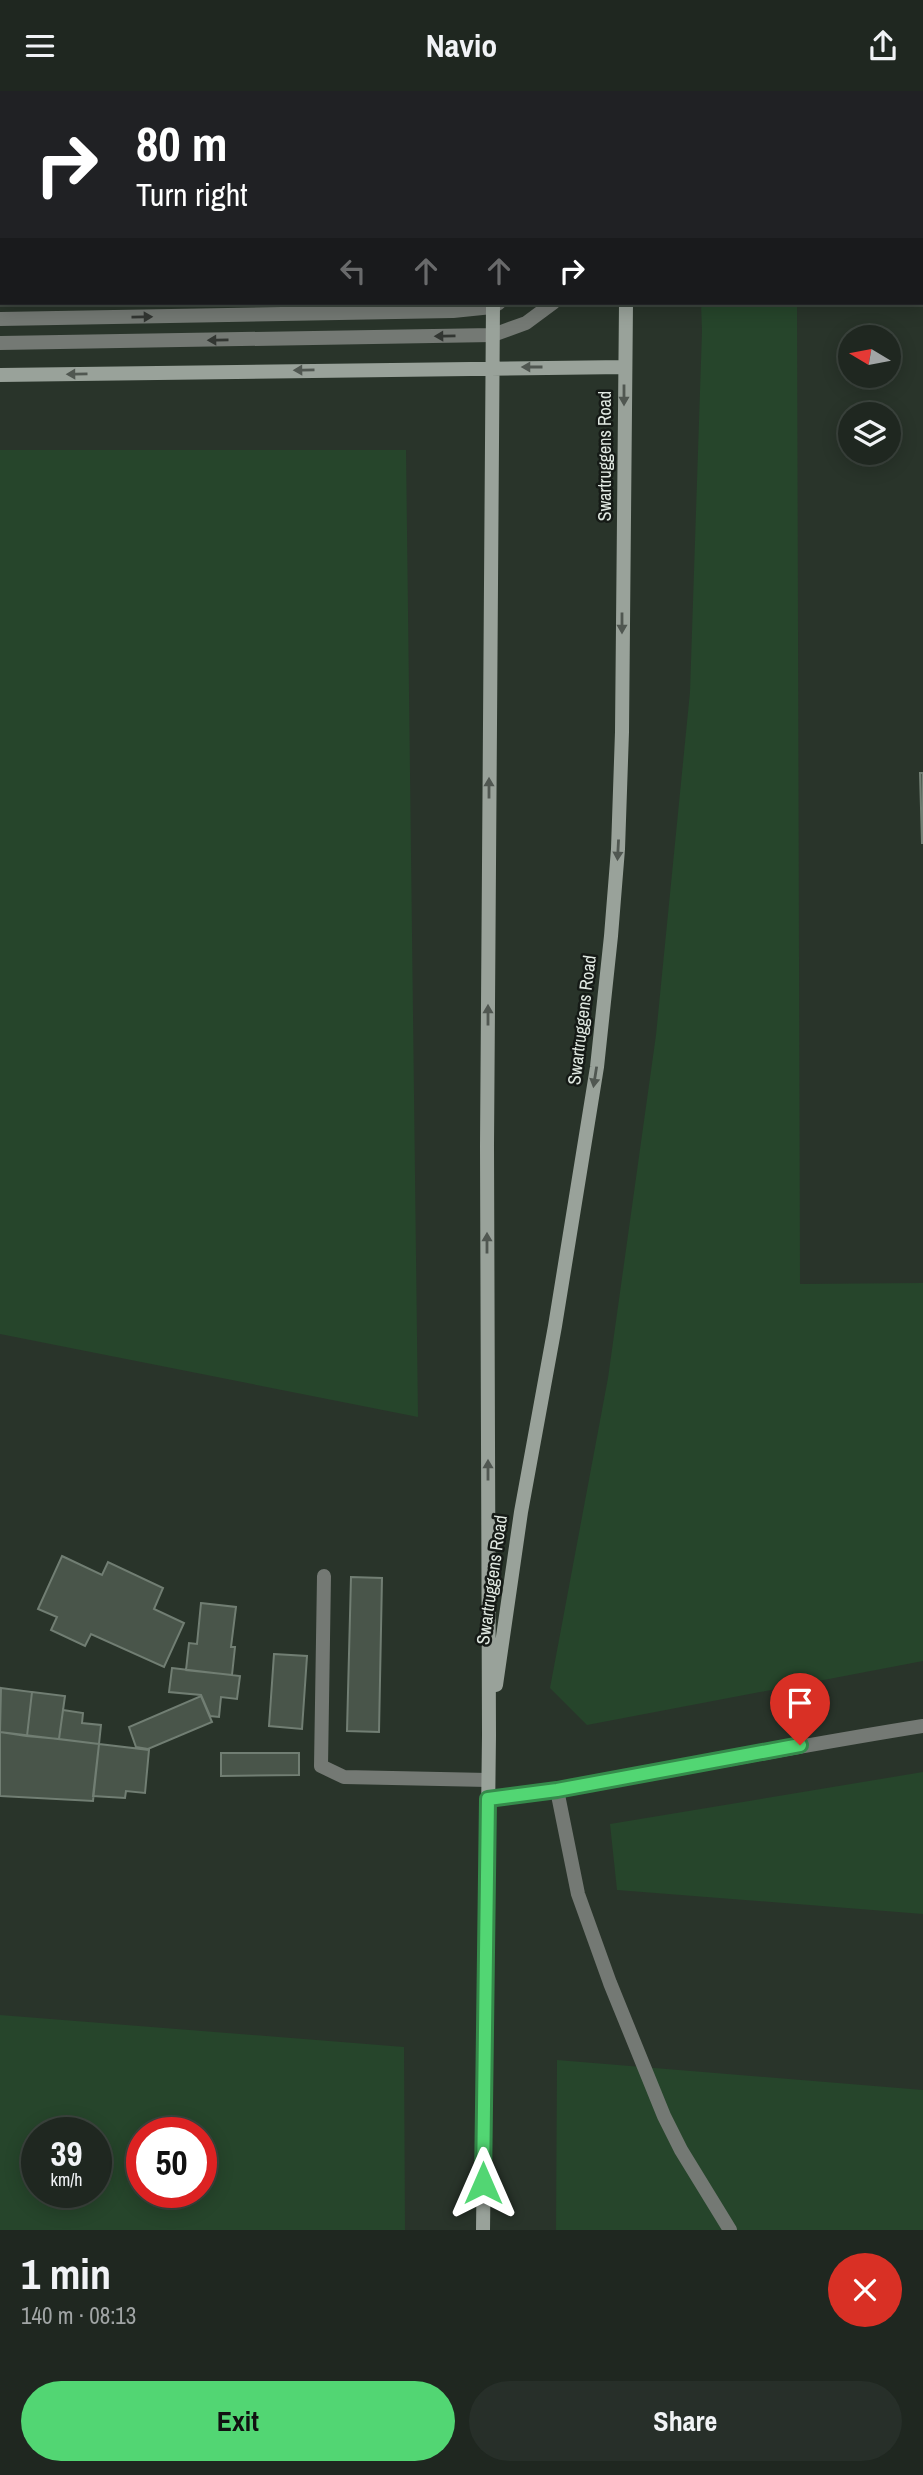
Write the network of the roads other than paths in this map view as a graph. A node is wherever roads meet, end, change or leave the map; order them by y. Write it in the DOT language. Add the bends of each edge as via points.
graph roads {
  1 [pos="489,305"];
  2 [pos="495,305"];
  3 [pos="550,305"];
  4 [pos="626,305"];
  5 [pos="0,319"];
  6 [pos="493,335"];
  7 [pos="0,343"];
  8 [pos="492,367"];
  9 [pos="625,367"];
  10 [pos="0,375"];
  11 [pos="324,1576"];
  12 [pos="923,1726"];
  13 [pos="489,1735"];
  14 [pos="488,1780"];
  15 [pos="557,1790"];
  16 [pos="488,1799"];
  17 [pos="483,2230"];
  18 [pos="730,2230"];
  5 -- 1 [label="lane, one-way" via="453,311"];
  2 -- 6 [label="main road, Swartruggens Road"];
  3 -- 6 [label="lane" via="526,323"];
  4 -- 9 [label="main road, Swartruggens Road"];
  6 -- 7 [label="lane, one-way"];
  6 -- 8 [label="main road, Swartruggens Road"];
  9 -- 8 [label="main road, one-way"];
  8 -- 10 [label="main road, one-way"];
  13 -- 8 [label="main road, Swartruggens Road, one-way"];
  9 -- 13 [label="main road, Swartruggens Road, one-way" via="622,732 611,936 597,1067 521,1512"];
  11 -- 14 [label="lane" via="321,1766 344,1777"];
  12 -- 15 [label="lane"];
  13 -- 14 [label="main road, Swartruggens Road"];
  14 -- 16 [label="main road, Swartruggens Road"];
  15 -- 16 [label="lane"];
  15 -- 18 [label="lane" via="578,1894 610,1983 664,2116"];
  16 -- 17 [label="main road, Swartruggens Road"];
}
